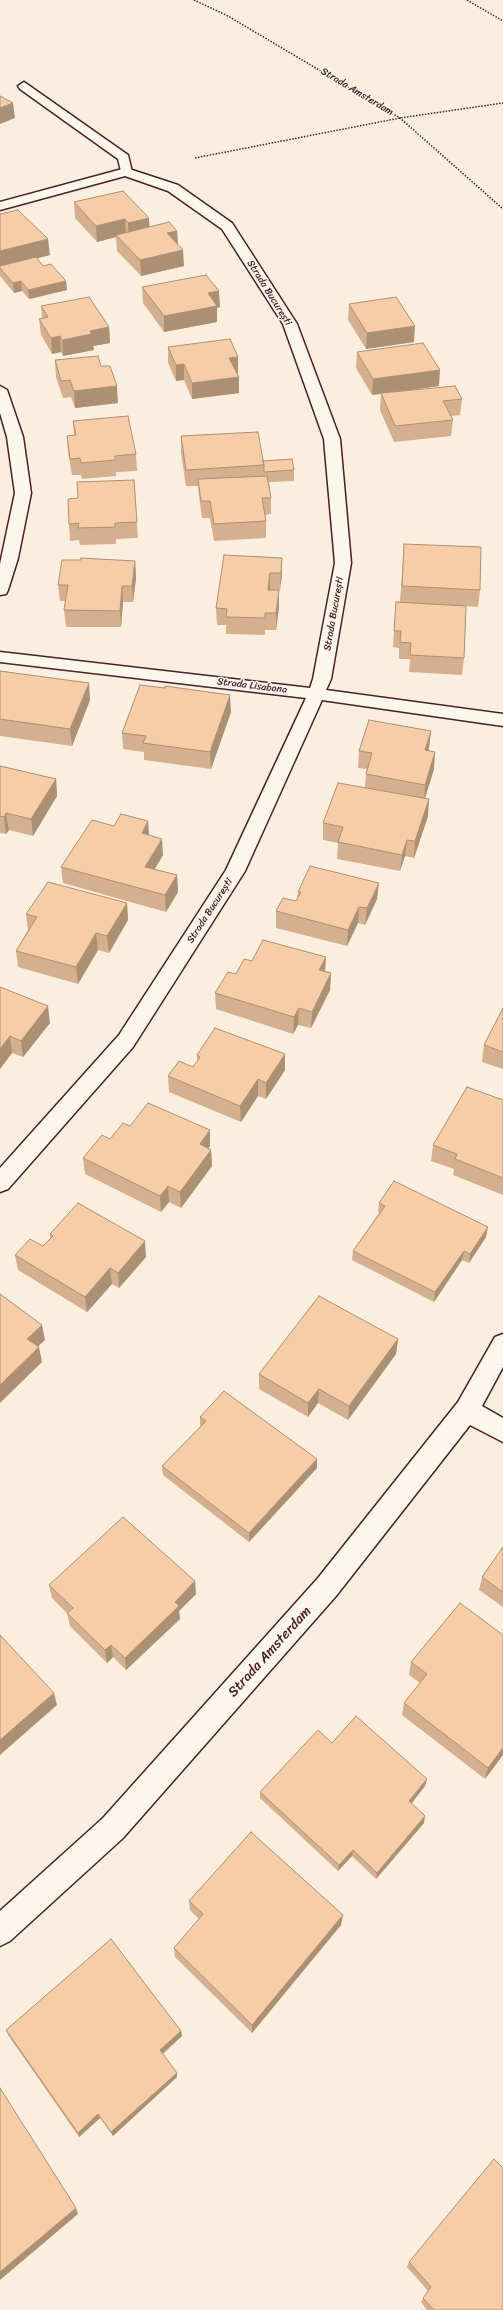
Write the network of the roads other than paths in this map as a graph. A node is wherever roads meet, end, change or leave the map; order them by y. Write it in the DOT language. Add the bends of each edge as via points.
graph roads {
  1 [pos="24,86"];
  2 [pos="126,172"];
  3 [pos="0,206"];
  4 [pos="0,390"];
  5 [pos="0,590"];
  6 [pos="0,656"];
  7 [pos="316,694"];
  8 [pos="503,720"];
  9 [pos="0,1183"];
  10 [pos="503,1344"];
  11 [pos="467,1410"];
  12 [pos="503,1431"];
  13 [pos="0,1931"];
  1 -- 2 [label="street" via="124,158"];
  2 -- 3 [label="street"];
  2 -- 7 [label="street, Strada București" via="173,188 228,226 290,324 306,367 332,439 344,563 322,679"];
  4 -- 5 [label="street" via="15,437 23,493 10,558"];
  6 -- 7 [label="street, Strada Lisabona"];
  7 -- 8 [label="street, Strada Lisabona"];
  7 -- 9 [label="street, Strada București" via="235,872 126,1041"];
  10 -- 11 [label="street, Strada Amsterdam"];
  11 -- 12 [label="street"];
  11 -- 13 [label="street, Strada Amsterdam" via="328,1587 113,1828"];
}
